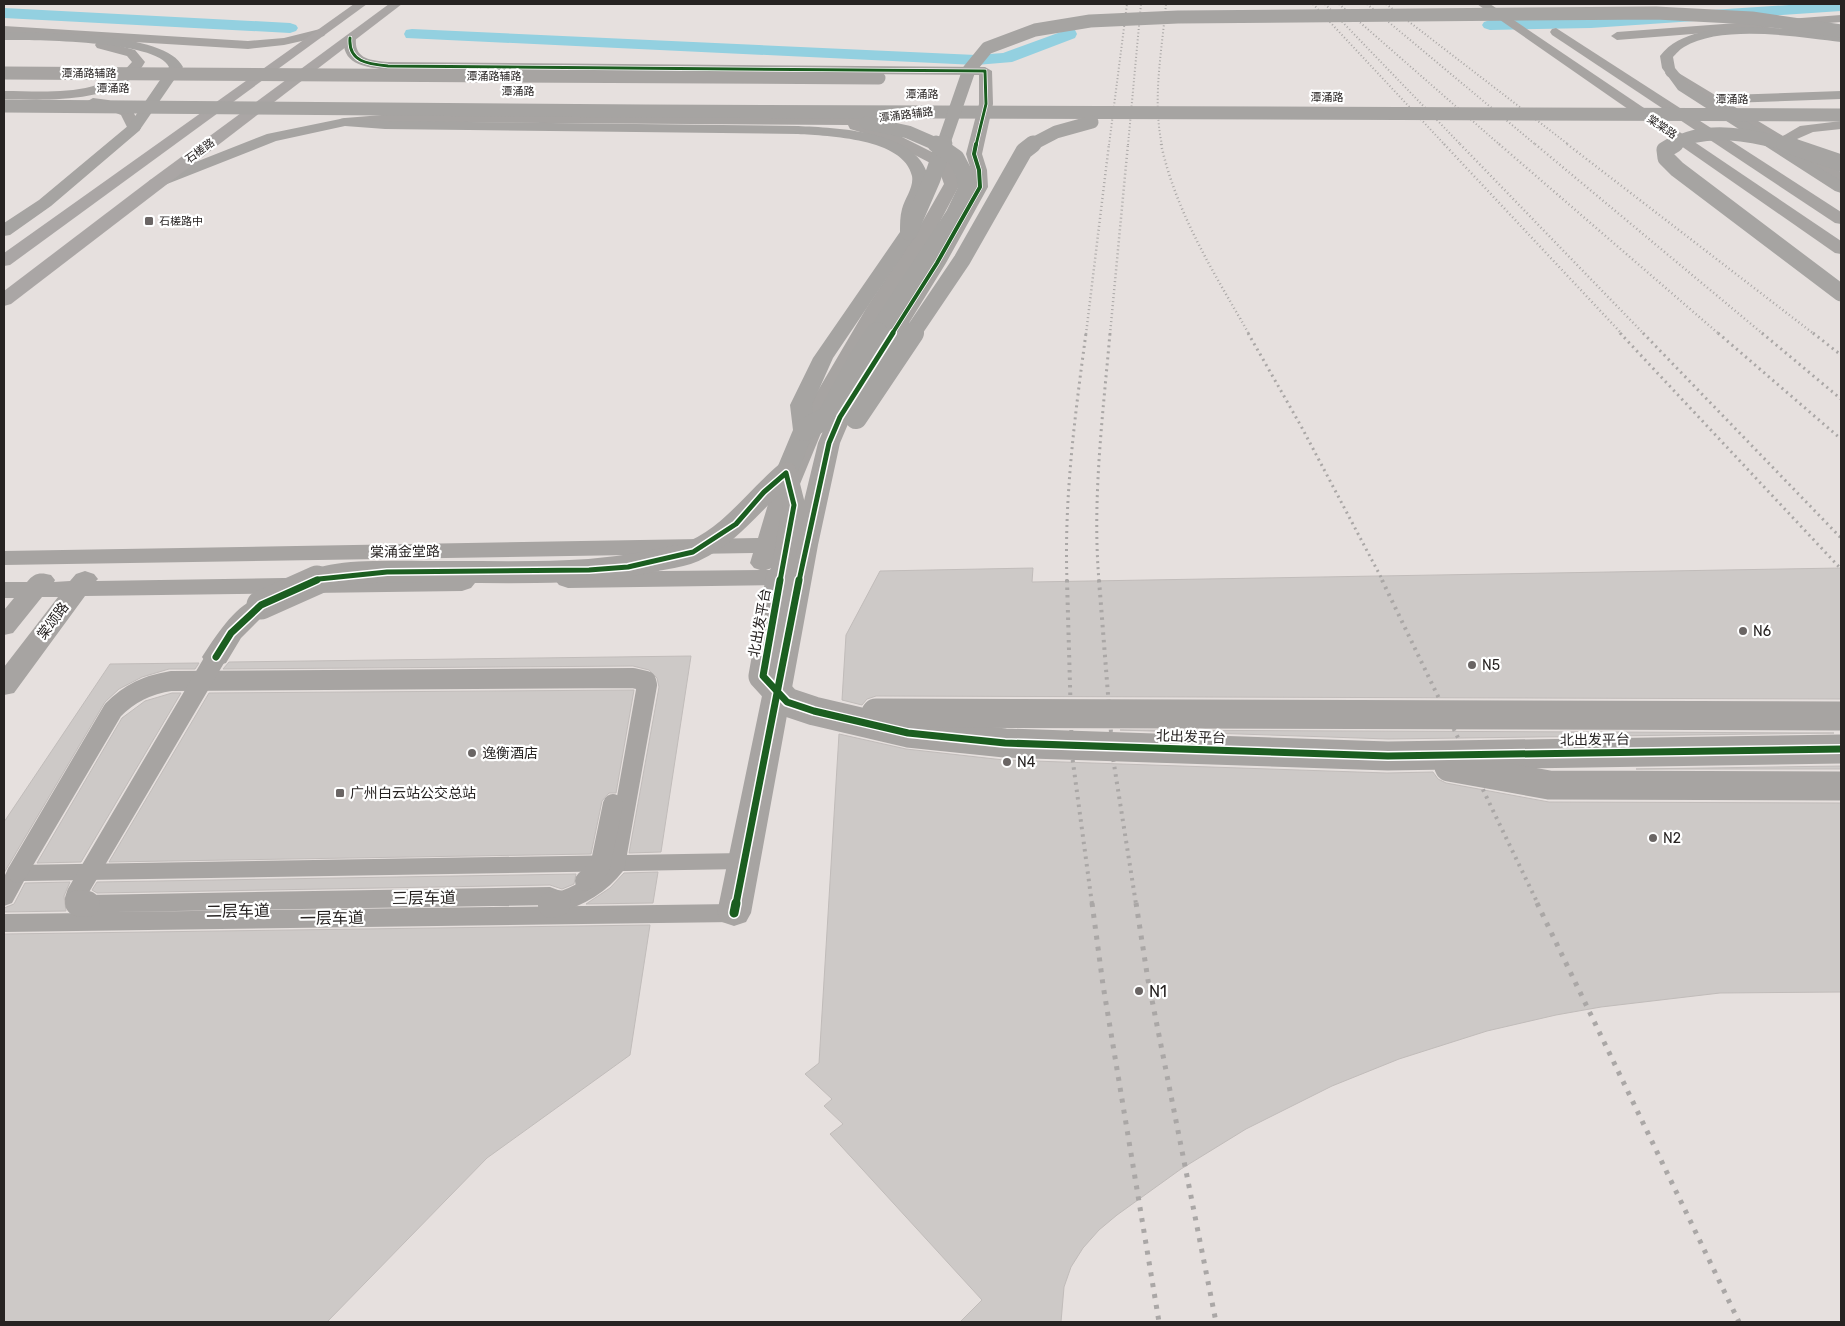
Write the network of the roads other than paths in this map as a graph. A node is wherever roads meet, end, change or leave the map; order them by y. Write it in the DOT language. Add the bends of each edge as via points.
graph roads {
  1 [pos="360,4"];
  2 [pos="396,4"];
  3 [pos="1462,4"];
  4 [pos="1483,4"];
  5 [pos="1513,4"];
  6 [pos="1345,15"];
  7 [pos="1841,18"];
  8 [pos="4,30"];
  9 [pos="1841,30"];
  10 [pos="320,33"];
  11 [pos="4,36"];
  12 [pos="1617,36"];
  13 [pos="350,38"];
  14 [pos="1841,38"];
  15 [pos="65,39"];
  16 [pos="4,73"];
  17 [pos="1672,73"];
  18 [pos="985,78"];
  19 [pos="1639,86"];
  20 [pos="4,88"];
  21 [pos="182,89"];
  22 [pos="222,89"];
  23 [pos="302,90"];
  24 [pos="951,94"];
  25 [pos="4,95"];
  26 [pos="42,95"];
  27 [pos="1841,95"];
  28 [pos="1599,98"];
  29 [pos="994,99"];
  30 [pos="1728,99"];
  31 [pos="1841,100"];
  32 [pos="4,106"];
  33 [pos="645,111"];
  34 [pos="1250,114"];
  35 [pos="1841,115"];
  36 [pos="345,122"];
  37 [pos="834,122"];
  38 [pos="1841,125"];
  39 [pos="134,128"];
  40 [pos="1816,163"];
  41 [pos="1841,163"];
  42 [pos="1841,179"];
  43 [pos="156,183"];
  44 [pos="1841,188"];
  45 [pos="1841,204"];
  46 [pos="1841,219"];
  47 [pos="4,231"];
  48 [pos="909,232"];
  49 [pos="1841,249"];
  50 [pos="4,261"];
  51 [pos="1841,293"];
  52 [pos="4,300"];
  53 [pos="856,418"];
  54 [pos="804,430"];
  55 [pos="786,472"];
  56 [pos="820,485"];
  57 [pos="806,545"];
  58 [pos="770,546"];
  59 [pos="60,557"];
  60 [pos="102,557"];
  61 [pos="4,558"];
  62 [pos="758,577"];
  63 [pos="799,577"];
  64 [pos="4,590"];
  65 [pos="34,590"];
  66 [pos="77,590"];
  67 [pos="4,627"];
  68 [pos="216,657"];
  69 [pos="4,686"];
  70 [pos="814,711"];
  71 [pos="1841,716"];
  72 [pos="1841,749"];
  73 [pos="1388,756"];
  74 [pos="1841,786"];
  75 [pos="743,861"];
  76 [pos="17,874"];
  77 [pos="551,901"];
  78 [pos="8,911"];
  79 [pos="734,913"];
  1 -- 10 [label="main road, 石槎路"];
  2 -- 13 [label="main road, 石槎路"];
  3 -- 6 [label="main road, bridge" via="1429,10"];
  4 -- 49 [label="street, 棠棠路"];
  5 -- 19 [label="street, 棠棠路"];
  6 -- 9 [label="main road, bridge" via="1695,14"];
  6 -- 48 [label="main road, bridge" via="1090,20 1034,30 987,48 969,70 932,179"];
  7 -- 12 [label="street"];
  8 -- 10 [label="street" via="248,45 269,45"];
  10 -- 50 [label="main road, 石槎路"];
  11 -- 15 [label="main road"];
  13 -- 18 [label="street" via="352,56 388,66 985,71"];
  13 -- 43 [label="main road, 石槎路"];
  14 -- 17 [label="main road" via="1767,31 1697,36 1672,48 1666,56"];
  15 -- 26 [label="street" via="109,46 131,53 139,62 135,69 109,86"];
  15 -- 39 [label="main road" via="112,42 154,50 172,59 176,67"];
  16 -- 18 [label="street, 潭涌路辅路, bridge"];
  17 -- 40 [label="street"];
  17 -- 44 [label="main road, bridge" via="1683,87"];
  18 -- 29 [label="street"];
  19 -- 45 [label="street, bridge" via="1684,106"];
  19 -- 46 [label="street, 棠棠路"];
  20 -- 21 [label="main road, 潭涌路"];
  22 -- 23 [label="main road"];
  24 -- 29 [label="main road, 潭涌路"];
  25 -- 26 [label="street"];
  26 -- 39 [label="street" via="103,103 127,112"];
  27 -- 30 [label="main road"];
  28 -- 30 [label="main road, 潭涌路"];
  29 -- 37 [label="street, 潭涌路辅路" via="887,118"];
  29 -- 56 [label="street" via="974,154 980,170 980,187 937,263 840,417 829,443"];
  30 -- 31 [label="main road, 潭涌路"];
  32 -- 33 [label="main road, 潭涌路, bridge"];
  33 -- 34 [label="main road, 潭涌路, bridge"];
  33 -- 54 [label="main road, bridge" via="791,116 880,125 935,143 956,158 964,173 967,188 954,215 858,362 828,416"];
  34 -- 35 [label="main road, 潭涌路, bridge"];
  34 -- 53 [label="main road, bridge" via="1100,120 1077,124 1034,142 1019,159 962,260"];
  36 -- 37 [label="street, 潭涌路辅路" via="394,118"];
  36 -- 43 [label="main road" via="272,137"];
  36 -- 48 [label="main road" via="842,133 893,146 916,165 920,176 919,188 910,209"];
  37 -- 58 [label="street" via="889,136 915,148 945,164 952,184 824,399 781,501"];
  38 -- 40 [label="street" via="1804,130 1788,139"];
  39 -- 47 [label="main road" via="45,203"];
  40 -- 42 [label="street"];
  41 -- 51 [label="main road, bridge" via="1787,144 1730,135 1689,137 1671,143 1665,150 1666,158 1677,169"];
  43 -- 52 [label="main road, 石槎路"];
  48 -- 54 [label="main road" via="823,358 801,405"];
  53 -- 56 [label="street"];
  54 -- 55 [label="main road"];
  55 -- 68 [label="street, bridge" via="736,524 693,552 618,568 387,572 318,579 261,605 231,633"];
  55 -- 70 [label="street, 北出发平台, bridge" via="794,505 763,676 787,702"];
  56 -- 57 [label="street"];
  57 -- 58 [label="street, 棠涌金堂路"];
  57 -- 63 [label="street"];
  58 -- 60 [label="street, 棠涌金堂路"];
  58 -- 62 [label="street"];
  59 -- 60 [label="street, 棠涌金堂路"];
  59 -- 61 [label="street, 棠涌金堂路"];
  59 -- 65 [label="street"];
  60 -- 66 [label="street, 棠颂路"];
  62 -- 63 [label="street"];
  62 -- 66 [label="street"];
  63 -- 75 [label="street"];
  64 -- 65 [label="street"];
  65 -- 66 [label="street"];
  65 -- 67 [label="street"];
  66 -- 69 [label="street, 棠颂路"];
  68 -- 77 [label="lane, 三层车道, bridge" via="77,893 75,899 79,904"];
  70 -- 71 [label="street, 北出发平台, bridge" via="912,714"];
  70 -- 73 [label="street, 北出发平台, bridge" via="908,733 1005,743"];
  72 -- 73 [label="street, 北出发平台, bridge"];
  73 -- 74 [label="street, 北出发平台, bridge" via="1550,785"];
  75 -- 76 [label="lane"];
  75 -- 79 [label="street"];
  76 -- 77 [label="lane, bridge" via="113,710 145,686 171,681 633,678 646,681 615,865 603,879 578,896"];
  76 -- 78 [label="lane"];
  77 -- 78 [label="lane, 二层车道"];
  77 -- 78 [label="lane, bridge" via="579,886 600,867 637,688 630,683 161,686 131,701 6,905"];
  78 -- 79 [label="lane, 一层车道"];
}
